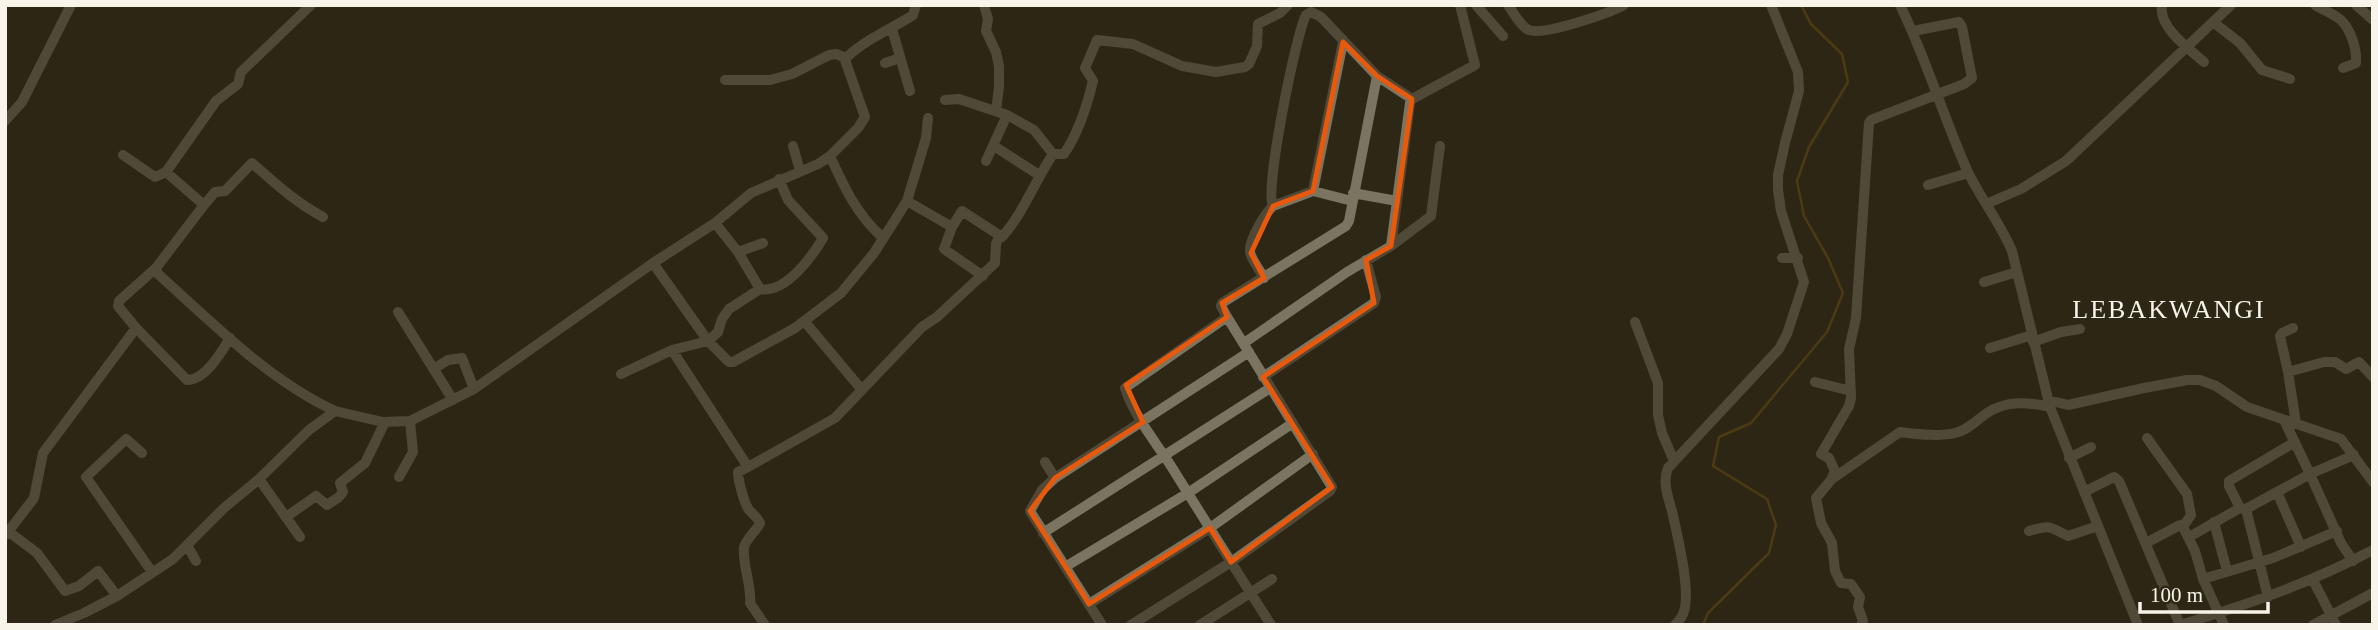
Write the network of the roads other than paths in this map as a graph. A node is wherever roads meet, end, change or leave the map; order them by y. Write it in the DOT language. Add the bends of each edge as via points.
graph roads {
  1 [pos="71,5"];
  2 [pos="311,5"];
  3 [pos="916,5"];
  4 [pos="984,5"];
  5 [pos="1288,5"];
  6 [pos="1460,5"];
  7 [pos="1476,5"];
  8 [pos="1508,5"];
  9 [pos="1624,5"];
  10 [pos="1771,5"];
  11 [pos="1900,5"];
  12 [pos="2162,5"];
  13 [pos="2231,5"];
  14 [pos="2315,5"];
  15 [pos="2356,5"];
  16 [pos="2373,20"];
  17 [pos="2213,22"];
  18 [pos="892,29"];
  19 [pos="1913,31"];
  20 [pos="1503,36"];
  21 [pos="1343,42"];
  22 [pos="2187,48"];
  23 [pos="846,58"];
  24 [pos="900,58"];
  25 [pos="2204,62"];
  26 [pos="885,63"];
  27 [pos="2343,68"];
  28 [pos="1377,76"];
  29 [pos="2290,79"];
  30 [pos="725,80"];
  31 [pos="910,91"];
  32 [pos="1936,94"];
  33 [pos="1412,99"];
  34 [pos="945,100"];
  35 [pos="996,111"];
  36 [pos="1007,115"];
  37 [pos="928,118"];
  38 [pos="5,121"];
  39 [pos="793,146"];
  40 [pos="994,146"];
  41 [pos="1440,146"];
  42 [pos="1053,154"];
  43 [pos="123,155"];
  44 [pos="830,156"];
  45 [pos="985,161"];
  46 [pos="800,171"];
  47 [pos="166,172"];
  48 [pos="1962,174"];
  49 [pos="1039,175"];
  50 [pos="779,179"];
  51 [pos="1928,185"];
  52 [pos="1313,191"];
  53 [pos="1352,197"];
  54 [pos="907,201"];
  55 [pos="1397,201"];
  56 [pos="1986,204"];
  57 [pos="204,205"];
  58 [pos="1273,206"];
  59 [pos="323,218"];
  60 [pos="715,223"];
  61 [pos="952,227"];
  62 [pos="999,237"];
  63 [pos="883,238"];
  64 [pos="763,243"];
  65 [pos="1391,246"];
  66 [pos="738,253"];
  67 [pos="1782,258"];
  68 [pos="1798,258"];
  69 [pos="1366,260"];
  70 [pos="653,263"];
  71 [pos="156,268"];
  72 [pos="2017,272"];
  73 [pos="983,276"];
  74 [pos="1264,278"];
  75 [pos="1984,282"];
  76 [pos="760,289"];
  77 [pos="398,312"];
  78 [pos="1227,317"];
  79 [pos="805,322"];
  80 [pos="1634,322"];
  81 [pos="136,328"];
  82 [pos="2293,328"];
  83 [pos="2080,329"];
  84 [pos="230,338"];
  85 [pos="2032,338"];
  86 [pos="708,341"];
  87 [pos="1246,348"];
  88 [pos="1990,348"];
  89 [pos="672,350"];
  90 [pos="435,368"];
  91 [pos="2288,372"];
  92 [pos="621,374"];
  93 [pos="1264,376"];
  94 [pos="2373,376"];
  95 [pos="1815,382"];
  96 [pos="1270,388"];
  97 [pos="474,389"];
  98 [pos="862,390"];
  99 [pos="1851,391"];
  100 [pos="453,400"];
  101 [pos="2049,403"];
  102 [pos="335,411"];
  103 [pos="2284,420"];
  104 [pos="410,421"];
  105 [pos="385,422"];
  106 [pos="1143,422"];
  107 [pos="1293,423"];
  108 [pos="2296,423"];
  109 [pos="2147,438"];
  110 [pos="2295,442"];
  111 [pos="2091,447"];
  112 [pos="142,453"];
  113 [pos="1163,454"];
  114 [pos="1313,454"];
  115 [pos="2354,455"];
  116 [pos="2069,458"];
  117 [pos="1674,461"];
  118 [pos="1045,462"];
  119 [pos="748,467"];
  120 [pos="2310,474"];
  121 [pos="399,477"];
  122 [pos="1055,478"];
  123 [pos="259,479"];
  124 [pos="1831,480"];
  125 [pos="2373,482"];
  126 [pos="2084,492"];
  127 [pos="2277,492"];
  128 [pos="1188,493"];
  129 [pos="2243,509"];
  130 [pos="286,517"];
  131 [pos="2214,522"];
  132 [pos="2098,526"];
  133 [pos="1210,528"];
  134 [pos="2029,531"];
  135 [pos="2337,531"];
  136 [pos="2186,532"];
  137 [pos="7,533"];
  138 [pos="1043,533"];
  139 [pos="300,537"];
  140 [pos="2146,543"];
  141 [pos="188,547"];
  142 [pos="2301,547"];
  143 [pos="2373,550"];
  144 [pos="196,561"];
  145 [pos="2353,561"];
  146 [pos="1231,562"];
  147 [pos="2258,563"];
  148 [pos="1065,567"];
  149 [pos="152,572"];
  150 [pos="2227,572"];
  151 [pos="1272,579"];
  152 [pos="2203,579"];
  153 [pos="2313,580"];
  154 [pos="2373,593"];
  155 [pos="1250,594"];
  156 [pos="117,596"];
  157 [pos="2268,597"];
  158 [pos="1088,604"];
  159 [pos="2218,614"];
  160 [pos="2333,620"];
  161 [pos="55,625"];
  162 [pos="765,625"];
  163 [pos="1102,625"];
  164 [pos="1131,625"];
  165 [pos="1200,625"];
  166 [pos="1270,625"];
  167 [pos="1675,625"];
  168 [pos="1861,625"];
  169 [pos="2138,625"];
  170 [pos="2180,625"];
  171 [pos="2224,625"];
  172 [pos="2313,625"];
  1 -- 38 [label="street" via="22,102"];
  2 -- 47 [label="street" via="242,72 238,85 216,101"];
  3 -- 18 [label="street" via="913,15"];
  4 -- 35 [label="street" via="986,31 999,66"];
  5 -- 42 [label="street" via="1257,26 1257,46 1248,66 1216,72 1182,66 1133,44 1097,40 1085,68 1093,78 1085,109 1064,154"];
  6 -- 33 [label="street" via="1475,65"];
  7 -- 20 [label="street"];
  8 -- 9 [label="street" via="1528,30 1537,31 1595,18"];
  10 -- 68 [label="street" via="1798,72 1799,91 1778,190"];
  11 -- 19 [label="street"];
  12 -- 22 [label="street" via="2165,23"];
  13 -- 17 [label="street"];
  14 -- 27 [label="street" via="2340,19 2351,37 2356,63"];
  15 -- 16 [label="street"];
  17 -- 22 [label="street"];
  17 -- 29 [label="street" via="2240,43 2262,70"];
  18 -- 23 [label="street" via="871,36"];
  18 -- 24 [label="street"];
  19 -- 32 [label="street"];
  19 -- 32 [label="street" via="1959,22 1962,27 1972,79"];
  21 -- 28 [label="street"];
  21 -- 52 [label="street"];
  21 -- 58 [label="street" via="1321,17 1311,12 1306,15 1275,155 1269,199"];
  22 -- 25 [label="street"];
  22 -- 56 [label="street" via="2066,161"];
  23 -- 30 [label="street" via="829,55 770,80"];
  23 -- 44 [label="street" via="864,117"];
  24 -- 26 [label="street"];
  24 -- 31 [label="street"];
  28 -- 33 [label="street"];
  28 -- 53 [label="street"];
  32 -- 48 [label="street"];
  32 -- 99 [label="street" via="1869,123 1856,318 1849,349"];
  33 -- 55 [label="street"];
  34 -- 35 [label="street" via="959,99"];
  35 -- 36 [label="street"];
  36 -- 40 [label="street"];
  36 -- 42 [label="street" via="1034,130"];
  37 -- 54 [label="street"];
  39 -- 46 [label="street"];
  40 -- 45 [label="street"];
  40 -- 49 [label="street"];
  41 -- 65 [label="street" via="1431,216"];
  42 -- 49 [label="street"];
  43 -- 47 [label="street" via="155,177"];
  44 -- 46 [label="street"];
  44 -- 63 [label="street" via="860,215"];
  46 -- 50 [label="street"];
  47 -- 57 [label="street"];
  48 -- 51 [label="street"];
  48 -- 56 [label="street"];
  49 -- 62 [label="street" via="1024,207"];
  50 -- 60 [label="street" via="751,194"];
  50 -- 76 [label="street" via="788,200 823,238 794,275 777,286"];
  52 -- 53 [label="street"];
  52 -- 58 [label="street"];
  53 -- 55 [label="street"];
  53 -- 74 [label="street" via="1346,226"];
  54 -- 61 [label="street"];
  54 -- 63 [label="street"];
  55 -- 65 [label="street"];
  56 -- 72 [label="street" via="2008,241"];
  57 -- 59 [label="street" via="252,163 298,204"];
  57 -- 71 [label="street"];
  58 -- 74 [label="street" via="1250,250"];
  60 -- 66 [label="street"];
  60 -- 70 [label="street"];
  61 -- 62 [label="street" via="962,211"];
  61 -- 73 [label="street" via="944,249"];
  62 -- 73 [label="street" via="995,262"];
  63 -- 79 [label="street" via="841,293"];
  64 -- 66 [label="street"];
  65 -- 69 [label="street"];
  66 -- 76 [label="street"];
  67 -- 68 [label="street"];
  68 -- 117 [label="street" via="1804,282 1784,342"];
  69 -- 87 [label="street"];
  69 -- 93 [label="street" via="1374,303"];
  70 -- 86 [label="street"];
  70 -- 97 [label="street"];
  71 -- 81 [label="street" via="118,303"];
  71 -- 84 [label="street"];
  72 -- 75 [label="street"];
  72 -- 85 [label="street"];
  73 -- 98 [label="street" via="922,327"];
  74 -- 78 [label="street" via="1222,303"];
  76 -- 86 [label="street" via="729,309"];
  77 -- 90 [label="street"];
  78 -- 87 [label="street"];
  78 -- 106 [label="street" via="1126,385"];
  79 -- 86 [label="street" via="733,362"];
  79 -- 98 [label="street"];
  80 -- 117 [label="street" via="1658,383 1660,424"];
  81 -- 84 [label="street" via="188,380 207,369"];
  81 -- 137 [label="street" via="43,453 36,495"];
  82 -- 91 [label="street" via="2280,336"];
  83 -- 85 [label="street"];
  84 -- 102 [label="street" via="289,384"];
  85 -- 88 [label="street"];
  85 -- 101 [label="street"];
  86 -- 89 [label="street"];
  87 -- 93 [label="street"];
  87 -- 106 [label="street"];
  89 -- 92 [label="street"];
  89 -- 119 [label="street"];
  90 -- 97 [label="street" via="462,358"];
  90 -- 100 [label="street"];
  91 -- 94 [label="street" via="2324,362 2336,362 2346,369 2359,362"];
  91 -- 108 [label="street"];
  93 -- 96 [label="street"];
  95 -- 99 [label="street"];
  96 -- 107 [label="street"];
  96 -- 113 [label="street"];
  97 -- 100 [label="street"];
  98 -- 119 [label="street" via="833,420"];
  99 -- 124 [label="street" via="1849,407 1821,454 1833,464"];
  100 -- 104 [label="street"];
  101 -- 103 [label="street" via="2068,405 2200,380 2247,407"];
  101 -- 116 [label="street"];
  101 -- 124 [label="street" via="2017,402 1989,412 1955,433 1900,432"];
  102 -- 105 [label="street"];
  102 -- 123 [label="street" via="309,429"];
  103 -- 108 [label="street"];
  103 -- 110 [label="street"];
  104 -- 105 [label="street"];
  104 -- 121 [label="street" via="414,452"];
  105 -- 130 [label="street" via="365,463 340,483 343,492 339,497 327,505 316,496"];
  106 -- 113 [label="street"];
  106 -- 122 [label="street"];
  107 -- 114 [label="street"];
  107 -- 128 [label="street"];
  108 -- 115 [label="street" via="2341,439"];
  109 -- 136 [label="street" via="2187,494 2191,515"];
  110 -- 120 [label="street"];
  110 -- 129 [label="street" via="2229,481"];
  111 -- 116 [label="street"];
  112 -- 149 [label="street" via="126,439 86,477"];
  113 -- 128 [label="street"];
  113 -- 138 [label="street"];
  114 -- 133 [label="street"];
  114 -- 146 [label="street" via="1331,483 1330,491"];
  115 -- 120 [label="street"];
  115 -- 125 [label="street"];
  116 -- 126 [label="street"];
  117 -- 167 [label="street" via="1665,483 1685,586 1685,610"];
  118 -- 122 [label="street"];
  119 -- 162 [label="street" via="737,477 743,499 760,523 745,544 745,560 750,603"];
  120 -- 127 [label="street"];
  120 -- 135 [label="street"];
  122 -- 138 [label="street" via="1030,511"];
  123 -- 130 [label="street"];
  123 -- 141 [label="street"];
  124 -- 168 [label="street" via="1816,498 1821,523 1832,543 1841,583 1851,584 1860,597"];
  126 -- 132 [label="street"];
  126 -- 140 [label="street" via="2117,478"];
  127 -- 129 [label="street"];
  127 -- 142 [label="street"];
  128 -- 133 [label="street"];
  128 -- 148 [label="street"];
  129 -- 131 [label="street"];
  129 -- 147 [label="street"];
  130 -- 139 [label="street"];
  131 -- 136 [label="street"];
  131 -- 150 [label="street"];
  132 -- 134 [label="street" via="2068,536 2047,526"];
  132 -- 169 [label="street"];
  133 -- 146 [label="street"];
  133 -- 158 [label="street"];
  135 -- 142 [label="street"];
  135 -- 145 [label="street"];
  136 -- 140 [label="street" via="2180,525"];
  136 -- 152 [label="street"];
  137 -- 156 [label="street" via="37,553 65,591 98,571"];
  138 -- 148 [label="street"];
  140 -- 170 [label="street"];
  141 -- 144 [label="street"];
  141 -- 149 [label="street"];
  142 -- 147 [label="street"];
  143 -- 145 [label="street"];
  145 -- 153 [label="street"];
  146 -- 155 [label="street"];
  146 -- 164 [label="street"];
  147 -- 150 [label="street"];
  147 -- 157 [label="street"];
  148 -- 158 [label="street"];
  149 -- 156 [label="street"];
  150 -- 152 [label="street"];
  151 -- 155 [label="street"];
  152 -- 159 [label="street"];
  153 -- 157 [label="street"];
  153 -- 160 [label="street"];
  154 -- 160 [label="street"];
  155 -- 165 [label="street"];
  155 -- 166 [label="street"];
  156 -- 161 [label="street"];
  157 -- 159 [label="street"];
  158 -- 163 [label="street"];
  159 -- 170 [label="street"];
  159 -- 171 [label="street"];
  160 -- 172 [label="street"];
}
